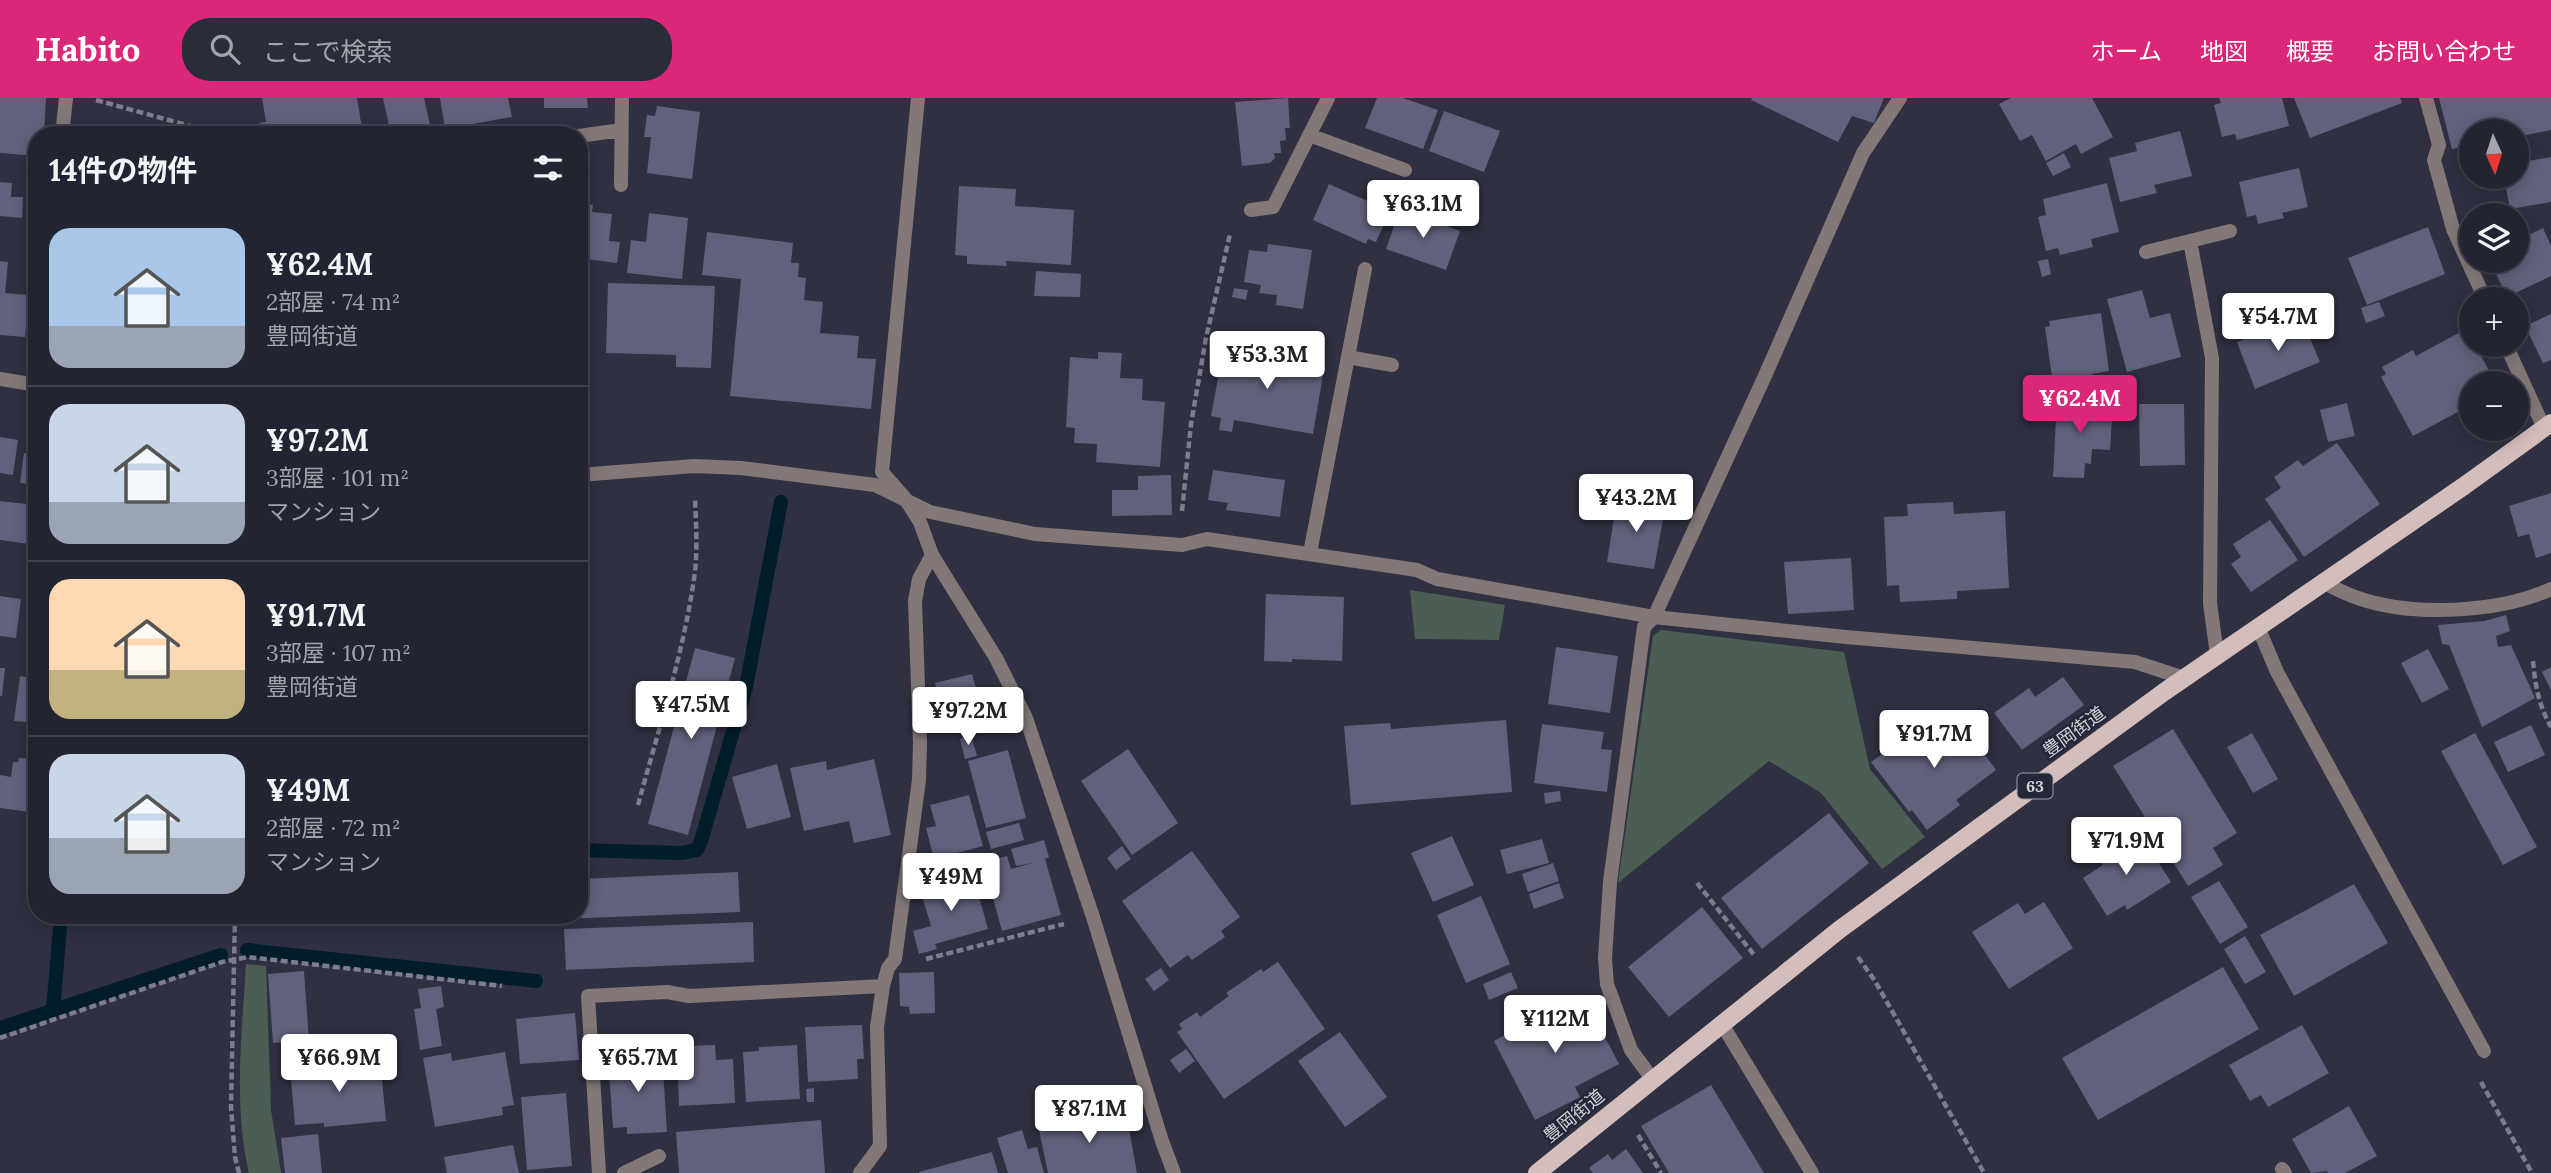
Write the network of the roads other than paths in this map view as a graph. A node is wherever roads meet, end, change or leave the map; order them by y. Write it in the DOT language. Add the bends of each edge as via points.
graph roads {
  1 [pos="66,98"];
  2 [pos="622,98"];
  3 [pos="918,98"];
  4 [pos="1328,98"];
  5 [pos="1900,98"];
  6 [pos="2426,98"];
  7 [pos="63,126"];
  8 [pos="621,130"];
  9 [pos="588,135"];
  10 [pos="1310,135"];
  11 [pos="1405,170"];
  12 [pos="621,185"];
  13 [pos="1251,210"];
  14 [pos="2230,231"];
  15 [pos="2190,241"];
  16 [pos="2146,252"];
  17 [pos="1365,269"];
  18 [pos="2480,287"];
  19 [pos="1348,356"];
  20 [pos="2512,357"];
  21 [pos="1392,365"];
  22 [pos="0,379"];
  23 [pos="28,384"];
  24 [pos="2548,425"];
  25 [pos="588,474"];
  26 [pos="904,497"];
  27 [pos="1310,554"];
  28 [pos="932,555"];
  29 [pos="2323,582"];
  30 [pos="2551,589"];
  31 [pos="1654,617"];
  32 [pos="2258,627"];
  33 [pos="2217,655"];
  34 [pos="2184,678"];
  35 [pos="883,986"];
  36 [pos="1722,1024"];
  37 [pos="2484,1051"];
  38 [pos="1653,1080"];
  39 [pos="659,1156"];
  40 [pos="599,1173"];
  41 [pos="624,1173"];
  42 [pos="860,1173"];
  43 [pos="1174,1173"];
  44 [pos="1537,1173"];
  45 [pos="1812,1173"];
  1 -- 7 [label="street"];
  2 -- 8 [label="street"];
  3 -- 26 [label="street" via="882,472"];
  4 -- 10 [label="street"];
  5 -- 31 [label="street" via="1863,153"];
  6 -- 18 [label="street" via="2439,145 2434,160 2453,229"];
  8 -- 9 [label="street"];
  8 -- 12 [label="street"];
  10 -- 11 [label="street"];
  10 -- 13 [label="street" via="1273,207"];
  14 -- 15 [label="street"];
  15 -- 16 [label="street"];
  15 -- 33 [label="street" via="2212,358 2210,603"];
  17 -- 19 [label="street"];
  19 -- 21 [label="street"];
  19 -- 27 [label="street"];
  20 -- 24 [label="street"];
  22 -- 23 [label="street"];
  24 -- 29 [label="main road, 豊岡街道 / 63"];
  25 -- 26 [label="street" via="694,466 741,468 875,485"];
  26 -- 27 [label="street" via="930,512 1035,534 1182,545 1207,539"];
  26 -- 28 [label="street" via="920,522"];
  27 -- 31 [label="street" via="1417,570 1437,579"];
  28 -- 35 [label="street" via="919,579 915,601 919,780 895,959"];
  28 -- 43 [label="street" via="996,658 1026,718"];
  29 -- 30 [label="street" via="2358,599 2428,610 2467,609"];
  29 -- 32 [label="main road, 豊岡街道 / 63"];
  31 -- 34 [label="street" via="2135,662"];
  31 -- 38 [label="street" via="1644,627 1610,882 1605,958 1607,984 1631,1050"];
  32 -- 33 [label="main road, 豊岡街道 / 63"];
  32 -- 37 [label="street" via="2277,672"];
  33 -- 34 [label="main road, 豊岡街道 / 63"];
  34 -- 36 [label="main road, 豊岡街道 / 63" via="1839,930"];
  35 -- 40 [label="street" via="588,996"];
  35 -- 42 [label="street" via="877,1027 880,1146"];
  36 -- 38 [label="main road, 豊岡街道 / 63"];
  36 -- 45 [label="street"];
  38 -- 44 [label="main road, 豊岡街道 / 63"];
  39 -- 41 [label="street"];
}
